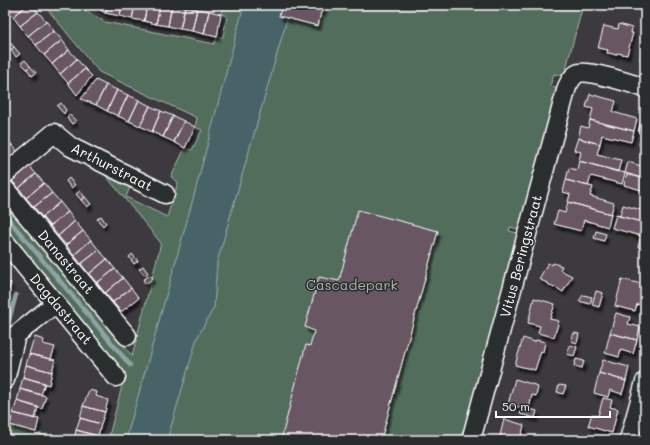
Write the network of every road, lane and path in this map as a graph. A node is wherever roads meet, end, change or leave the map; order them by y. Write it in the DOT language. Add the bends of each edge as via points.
graph roads {
  1 [pos="645,88"];
  2 [pos="5,174"];
  3 [pos="5,189"];
  4 [pos="165,194"];
  5 [pos="5,242"];
  6 [pos="56,303"];
  7 [pos="127,336"];
  8 [pos="116,377"];
  9 [pos="5,380"];
  10 [pos="645,382"];
  11 [pos="471,440"];
  12 [pos="628,440"];
  1 -- 11 [label="street, Vitus Beringstraat" via="586,72 570,80"];
  2 -- 4 [label="street, Arthurstraat" via="54,133 71,147"];
  3 -- 7 [label="street, Danastraat"];
  5 -- 6 [label="street, Dagdastraat"];
  6 -- 8 [label="street, Dagdastraat"];
  6 -- 9 [label="street" via="16,335"];
  10 -- 12 [label="street"];
}
